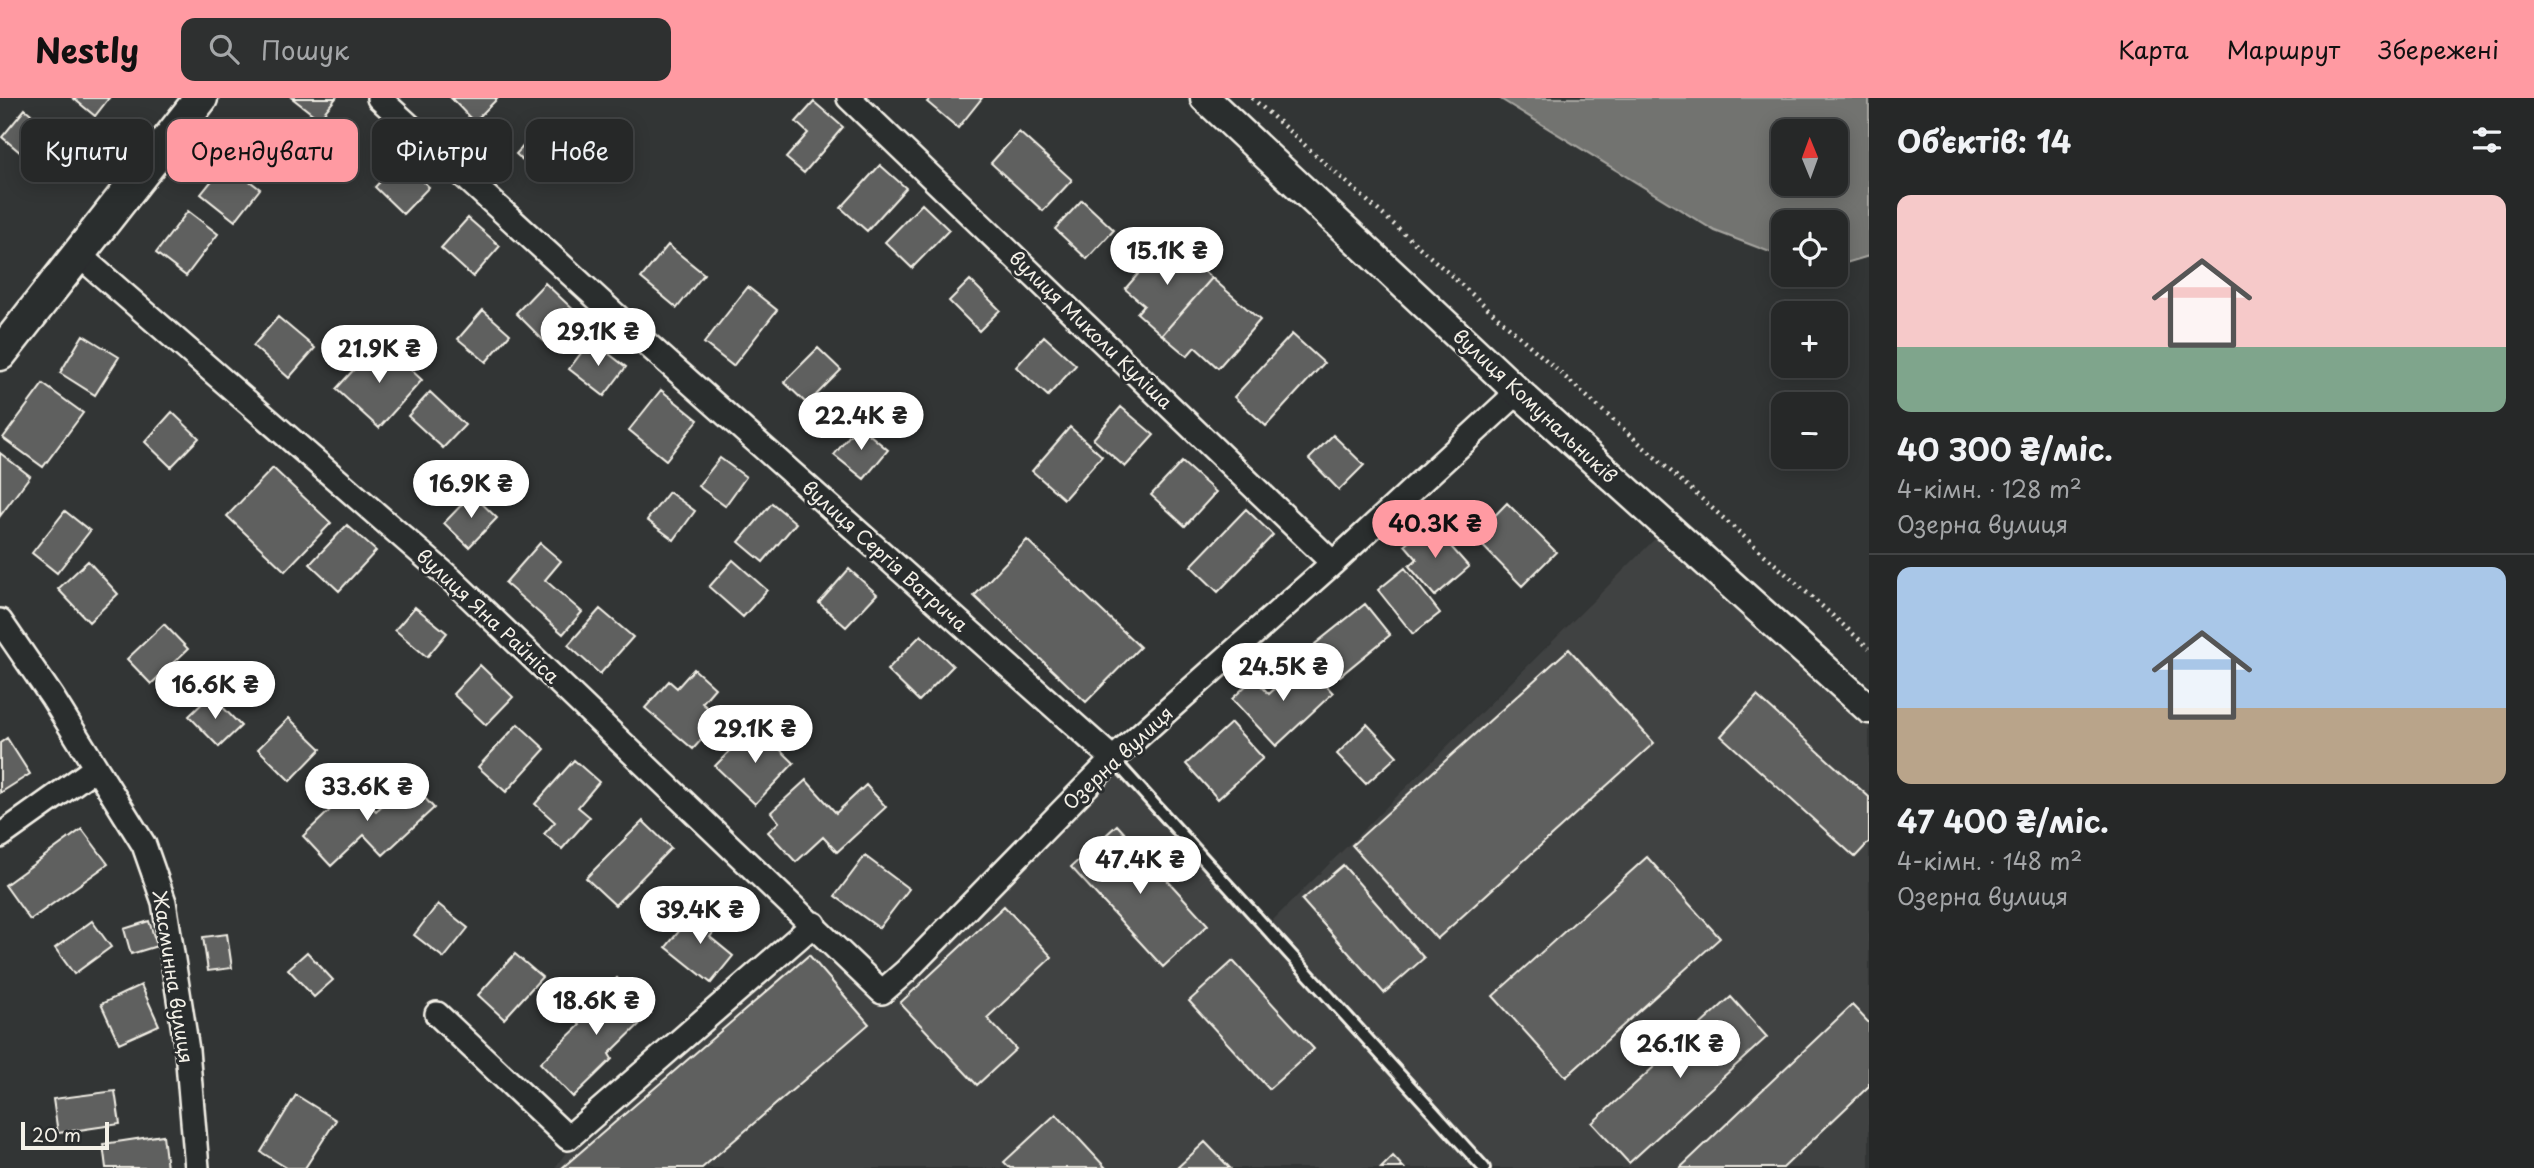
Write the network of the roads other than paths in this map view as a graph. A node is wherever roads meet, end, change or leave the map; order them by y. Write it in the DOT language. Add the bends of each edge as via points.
graph roads {
  1 [pos="201,98"];
  2 [pos="379,98"];
  3 [pos="849,98"];
  4 [pos="1205,98"];
  5 [pos="80,256"];
  6 [pos="0,354"];
  7 [pos="1518,392"];
  8 [pos="1333,563"];
  9 [pos="0,621"];
  10 [pos="1869,709"];
  11 [pos="1113,759"];
  12 [pos="94,769"];
  13 [pos="0,836"];
  14 [pos="814,924"];
  15 [pos="882,992"];
  16 [pos="437,1014"];
  17 [pos="197,1168"];
  18 [pos="1484,1168"];
  1 -- 5 [label="main road"];
  2 -- 11 [label="street, вулиця Сергія Ватрича"];
  3 -- 8 [label="street, вулиця Миколи Куліша"];
  4 -- 7 [label="street, вулиця Комунальників"];
  5 -- 6 [label="main road"];
  5 -- 14 [label="street, вулиця Яна Райніса" via="452,579"];
  7 -- 8 [label="street, Озерна вулиця"];
  7 -- 10 [label="street, вулиця Комунальників"];
  8 -- 11 [label="street, Озерна вулиця"];
  9 -- 12 [label="street, Жасминна вулиця"];
  11 -- 15 [label="street, Озерна вулиця"];
  11 -- 18 [label="lane"];
  12 -- 13 [label="street"];
  12 -- 17 [label="street, Жасминна вулиця" via="144,845 164,902 187,1050"];
  14 -- 15 [label="street, вулиця Яна Райніса"];
  14 -- 16 [label="street" via="568,1138"];
}
